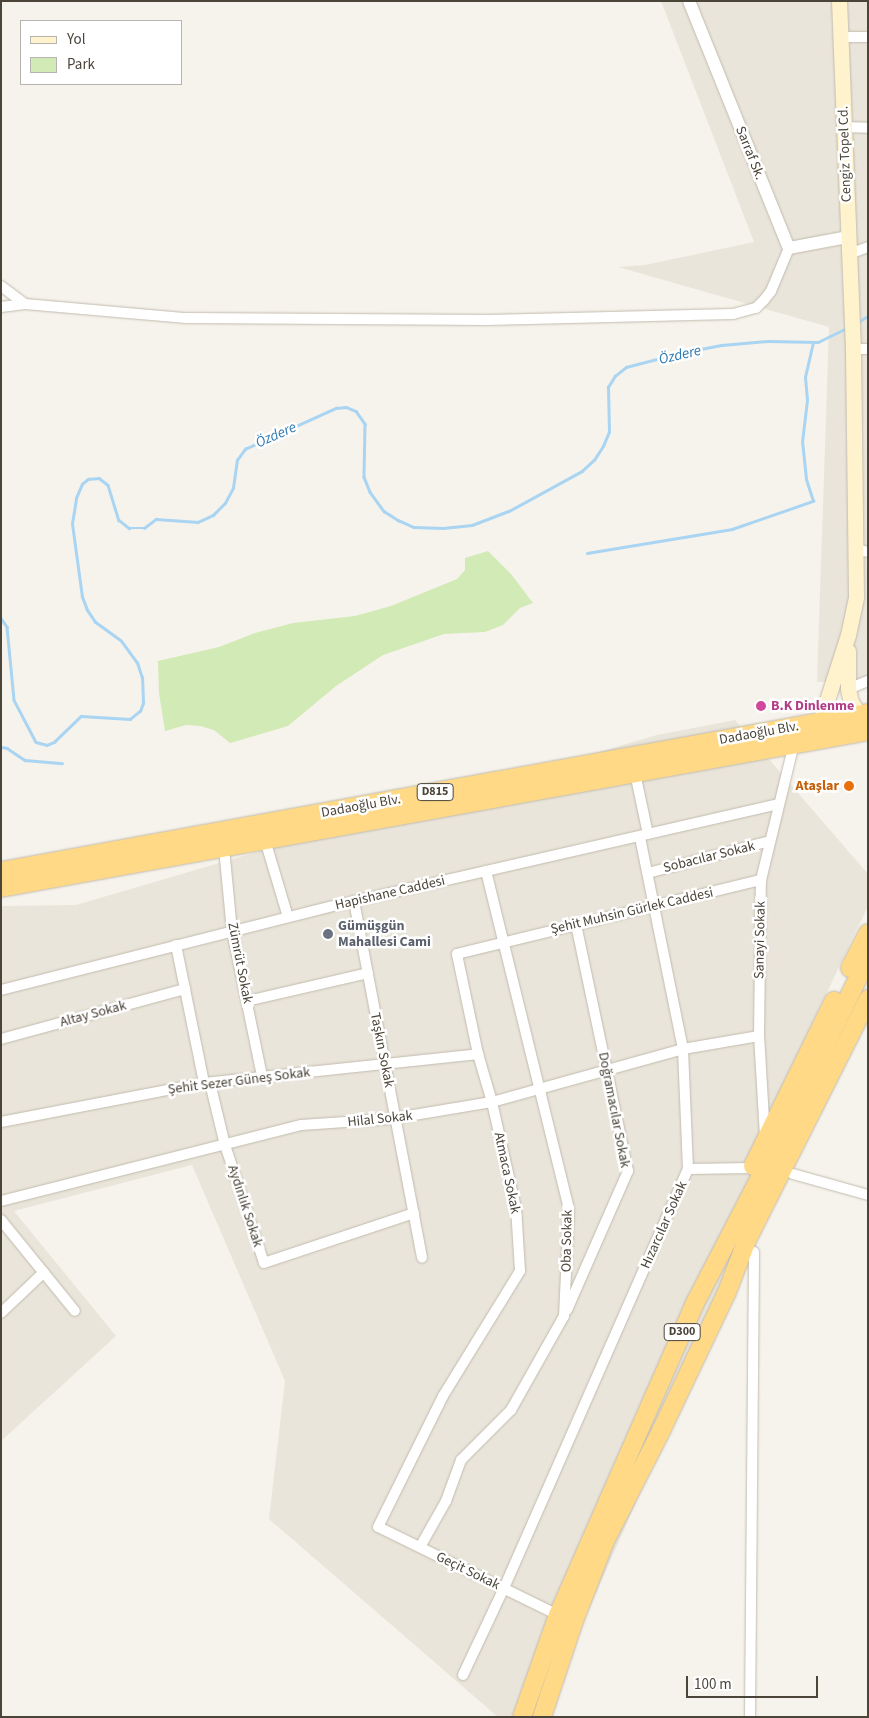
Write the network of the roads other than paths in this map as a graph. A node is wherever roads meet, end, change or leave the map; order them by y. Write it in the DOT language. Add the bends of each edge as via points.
graph roads {
  1 [pos="689,1"];
  2 [pos="839,1"];
  3 [pos="840,37"];
  4 [pos="868,37"];
  5 [pos="844,127"];
  6 [pos="868,128"];
  7 [pos="848,237"];
  8 [pos="868,247"];
  9 [pos="789,248"];
  10 [pos="848,254"];
  11 [pos="1,286"];
  12 [pos="25,304"];
  13 [pos="1,307"];
  14 [pos="858,345"];
  15 [pos="862,550"];
  16 [pos="848,635"];
  17 [pos="868,681"];
  18 [pos="848,689"];
  19 [pos="863,713"];
  20 [pos="820,722"];
  21 [pos="868,730"];
  22 [pos="794,744"];
  23 [pos="634,773"];
  24 [pos="779,804"];
  25 [pos="644,835"];
  26 [pos="264,840"];
  27 [pos="770,841"];
  28 [pos="224,848"];
  29 [pos="1,871"];
  30 [pos="486,871"];
  31 [pos="648,873"];
  32 [pos="761,880"];
  33 [pos="1,888"];
  34 [pos="354,901"];
  35 [pos="655,908"];
  36 [pos="288,918"];
  37 [pos="576,924"];
  38 [pos="232,932"];
  39 [pos="868,933"];
  40 [pos="503,941"];
  41 [pos="176,945"];
  42 [pos="868,958"];
  43 [pos="368,973"];
  44 [pos="185,988"];
  45 [pos="1,990"];
  46 [pos="868,999"];
  47 [pos="247,1001"];
  48 [pos="868,1025"];
  49 [pos="759,1036"];
  50 [pos="1,1039"];
  51 [pos="683,1048"];
  52 [pos="478,1054"];
  53 [pos="385,1065"];
  54 [pos="607,1070"];
  55 [pos="262,1076"];
  56 [pos="207,1083"];
  57 [pos="540,1089"];
  58 [pos="492,1102"];
  59 [pos="396,1118"];
  60 [pos="1,1122"];
  61 [pos="765,1140"];
  62 [pos="225,1145"];
  63 [pos="752,1168"];
  64 [pos="688,1170"];
  65 [pos="793,1174"];
  66 [pos="868,1195"];
  67 [pos="1,1201"];
  68 [pos="414,1213"];
  69 [pos="1,1220"];
  70 [pos="754,1252"];
  71 [pos="422,1258"];
  72 [pos="44,1272"];
  73 [pos="727,1292"];
  74 [pos="695,1304"];
  75 [pos="75,1311"];
  76 [pos="1,1313"];
  77 [pos="564,1316"];
  78 [pos="378,1527"];
  79 [pos="420,1547"];
  80 [pos="504,1588"];
  81 [pos="558,1615"];
  82 [pos="463,1675"];
  83 [pos="522,1717"];
  84 [pos="542,1717"];
  85 [pos="750,1717"];
  1 -- 9 [label="street, Sarraf Sk."];
  2 -- 3 [label="main road, Cengiz Topel Cd."];
  3 -- 4 [label="street"];
  3 -- 5 [label="main road, Cengiz Topel Cd."];
  5 -- 6 [label="street"];
  5 -- 7 [label="main road, Cengiz Topel Cd."];
  7 -- 9 [label="street"];
  7 -- 10 [label="main road, Cengiz Topel Cd."];
  8 -- 10 [label="street"];
  9 -- 12 [label="street" via="764,300 756,308 733,314 488,320 186,318"];
  10 -- 14 [label="main road, Cengiz Topel Cd." via="850,307"];
  11 -- 12 [label="street"];
  12 -- 13 [label="street"];
  14 -- 15 [label="main road"];
  15 -- 16 [label="main road"];
  16 -- 18 [label="main road"];
  16 -- 20 [label="main road"];
  17 -- 18 [label="street"];
  18 -- 19 [label="main road" via="851,702"];
  19 -- 20 [label="highway, Dadaoğlu Blv. / D815"];
  20 -- 29 [label="highway, Dadaoğlu Blv. / D815"];
  21 -- 22 [label="highway, Dadaoğlu Blv. / D815"];
  22 -- 23 [label="highway, Dadaoğlu Blv. / D815"];
  22 -- 24 [label="street, Sanayi Sokak"];
  23 -- 25 [label="street, Hızarcılar Sokak"];
  23 -- 26 [label="highway, Dadaoğlu Blv. / D815"];
  24 -- 25 [label="street, Hapishane Caddesi"];
  24 -- 27 [label="street, Sanayi Sokak"];
  25 -- 30 [label="street, Hapishane Caddesi"];
  25 -- 31 [label="street, Hızarcılar Sokak"];
  26 -- 28 [label="highway, Dadaoğlu Blv. / D815"];
  26 -- 36 [label="street"];
  27 -- 31 [label="street, Sobacılar Sokak"];
  27 -- 32 [label="street, Sanayi Sokak"];
  28 -- 33 [label="highway, Dadaoğlu Blv. / D815"];
  28 -- 38 [label="street, Zümrüt Sokak"];
  30 -- 34 [label="street, Hapishane Caddesi"];
  30 -- 40 [label="street, Oba Sokak"];
  31 -- 35 [label="street, Hızarcılar Sokak"];
  32 -- 35 [label="street, Şehit Muhsin Gürlek Caddesi"];
  32 -- 49 [label="street, Sanayi Sokak"];
  34 -- 36 [label="street, Hapishane Caddesi"];
  34 -- 43 [label="street, Taşkın Sokak"];
  35 -- 37 [label="street, Şehit Muhsin Gürlek Caddesi"];
  35 -- 51 [label="street, Hızarcılar Sokak"];
  36 -- 38 [label="street, Hapishane Caddesi"];
  37 -- 40 [label="street, Şehit Muhsin Gürlek Caddesi"];
  37 -- 54 [label="street, Doğramacılar Sokak"];
  38 -- 41 [label="street, Hapishane Caddesi"];
  38 -- 47 [label="street, Zümrüt Sokak"];
  39 -- 61 [label="highway"];
  40 -- 52 [label="street, Atmaca Sokak" via="457,954"];
  40 -- 57 [label="street, Oba Sokak"];
  41 -- 44 [label="street, Aydınlık Sokak"];
  41 -- 45 [label="street, Hapishane Caddesi"];
  42 -- 74 [label="highway, D300"];
  43 -- 47 [label="street"];
  43 -- 53 [label="street, Taşkın Sokak"];
  44 -- 50 [label="street, Altay Sokak"];
  44 -- 56 [label="street, Aydınlık Sokak"];
  46 -- 73 [label="highway, D300" via="747,1240"];
  47 -- 55 [label="street, Zümrüt Sokak"];
  48 -- 65 [label="highway"];
  49 -- 51 [label="street, Hilal Sokak"];
  49 -- 61 [label="street, Sanayi Sokak"];
  51 -- 54 [label="street, Hilal Sokak"];
  51 -- 64 [label="street, Hızarcılar Sokak"];
  52 -- 53 [label="street, Şehit Sezer Güneş Sokak"];
  52 -- 58 [label="street, Atmaca Sokak"];
  53 -- 55 [label="street, Şehit Sezer Güneş Sokak"];
  53 -- 59 [label="street, Taşkın Sokak"];
  54 -- 57 [label="street, Hilal Sokak"];
  54 -- 77 [label="street, Doğramacılar Sokak" via="628,1171"];
  55 -- 56 [label="street, Şehit Sezer Güneş Sokak"];
  56 -- 60 [label="street, Şehit Sezer Güneş Sokak"];
  56 -- 62 [label="street, Aydınlık Sokak"];
  57 -- 58 [label="street, Hilal Sokak"];
  57 -- 77 [label="street, Oba Sokak" via="569,1209"];
  58 -- 59 [label="street, Hilal Sokak"];
  58 -- 78 [label="street, Atmaca Sokak" via="516,1208 520,1271 443,1396"];
  59 -- 62 [label="street, Hilal Sokak" via="301,1125"];
  59 -- 68 [label="street, Taşkın Sokak"];
  61 -- 63 [label="highway"];
  62 -- 67 [label="street, Hilal Sokak"];
  62 -- 68 [label="street, Aydınlık Sokak" via="264,1263"];
  63 -- 64 [label="street"];
  63 -- 74 [label="highway" via="712,1249"];
  64 -- 80 [label="street, Hızarcılar Sokak"];
  65 -- 66 [label="street"];
  65 -- 70 [label="highway"];
  68 -- 71 [label="street, Taşkın Sokak"];
  69 -- 72 [label="street"];
  70 -- 73 [label="highway"];
  70 -- 85 [label="street"];
  72 -- 75 [label="street"];
  72 -- 76 [label="street"];
  73 -- 84 [label="highway, D300" via="605,1541"];
  74 -- 81 [label="highway, D300"];
  77 -- 79 [label="street, Oba Sokak" via="511,1410 461,1460 446,1501"];
  78 -- 79 [label="street, Geçit Sokak"];
  79 -- 80 [label="street, Geçit Sokak"];
  80 -- 81 [label="street, Geçit Sokak"];
  80 -- 82 [label="street, Hızarcılar Sokak"];
  81 -- 83 [label="highway, D300"];
}
